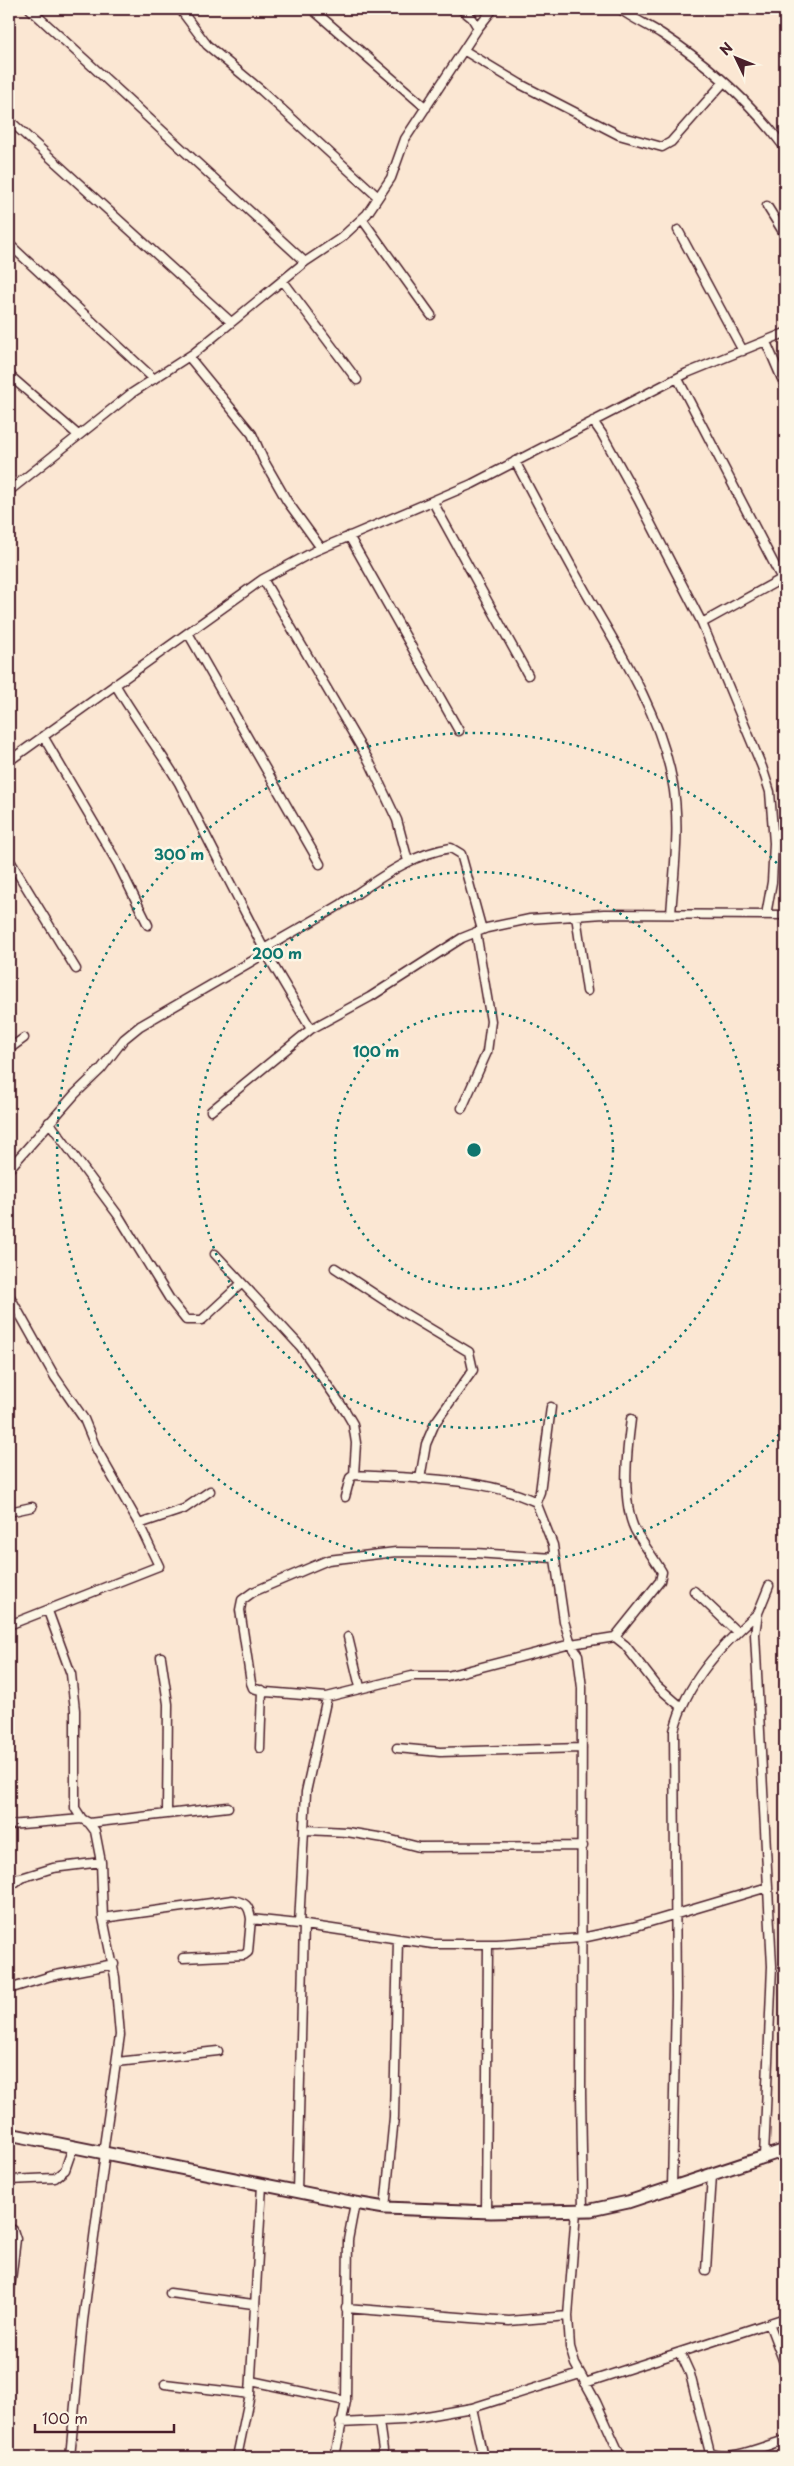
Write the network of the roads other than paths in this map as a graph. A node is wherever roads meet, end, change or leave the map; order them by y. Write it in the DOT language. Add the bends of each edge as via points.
graph roads {
  1 [pos="30,9"];
  2 [pos="180,9"];
  3 [pos="312,9"];
  4 [pos="461,9"];
  5 [pos="493,9"];
  6 [pos="620,9"];
  7 [pos="478,28"];
  8 [pos="465,51"];
  9 [pos="723,83"];
  10 [pos="426,108"];
  11 [pos="9,120"];
  12 [pos="785,148"];
  13 [pos="378,197"];
  14 [pos="766,206"];
  15 [pos="362,219"];
  16 [pos="678,230"];
  17 [pos="785,235"];
  18 [pos="9,244"];
  19 [pos="305,262"];
  20 [pos="283,281"];
  21 [pos="431,315"];
  22 [pos="231,322"];
  23 [pos="785,333"];
  24 [pos="766,342"];
  25 [pos="743,351"];
  26 [pos="189,357"];
  27 [pos="9,375"];
  28 [pos="154,379"];
  29 [pos="678,379"];
  30 [pos="357,380"];
  31 [pos="785,386"];
  32 [pos="593,421"];
  33 [pos="78,435"];
  34 [pos="515,461"];
  35 [pos="9,491"];
  36 [pos="433,502"];
  37 [pos="349,536"];
  38 [pos="321,548"];
  39 [pos="263,579"];
  40 [pos="784,580"];
  41 [pos="702,623"];
  42 [pos="188,633"];
  43 [pos="528,675"];
  44 [pos="115,684"];
  45 [pos="459,731"];
  46 [pos="43,736"];
  47 [pos="9,761"];
  48 [pos="9,859"];
  49 [pos="408,861"];
  50 [pos="320,864"];
  51 [pos="671,914"];
  52 [pos="766,915"];
  53 [pos="785,915"];
  54 [pos="576,916"];
  55 [pos="148,925"];
  56 [pos="479,931"];
  57 [pos="265,951"];
  58 [pos="76,969"];
  59 [pos="587,991"];
  60 [pos="311,1029"];
  61 [pos="24,1038"];
  62 [pos="9,1049"];
  63 [pos="462,1108"];
  64 [pos="211,1111"];
  65 [pos="49,1122"];
  66 [pos="9,1169"];
  67 [pos="215,1254"];
  68 [pos="335,1268"];
  69 [pos="242,1284"];
  70 [pos="9,1295"];
  71 [pos="551,1407"];
  72 [pos="631,1419"];
  73 [pos="354,1475"];
  74 [pos="420,1479"];
  75 [pos="210,1491"];
  76 [pos="344,1497"];
  77 [pos="536,1502"];
  78 [pos="32,1507"];
  79 [pos="9,1512"];
  80 [pos="138,1524"];
  81 [pos="553,1558"];
  82 [pos="769,1586"];
  83 [pos="694,1591"];
  84 [pos="48,1611"];
  85 [pos="758,1613"];
  86 [pos="9,1625"];
  87 [pos="737,1632"];
  88 [pos="348,1636"];
  89 [pos="615,1637"];
  90 [pos="571,1644"];
  91 [pos="161,1656"];
  92 [pos="360,1688"];
  93 [pos="262,1690"];
  94 [pos="327,1697"];
  95 [pos="680,1706"];
  96 [pos="260,1748"];
  97 [pos="396,1748"];
  98 [pos="582,1748"];
  99 [pos="228,1807"];
  100 [pos="166,1814"];
  101 [pos="86,1821"];
  102 [pos="9,1825"];
  103 [pos="306,1830"];
  104 [pos="583,1846"];
  105 [pos="101,1862"];
  106 [pos="9,1878"];
  107 [pos="21,1878"];
  108 [pos="9,1887"];
  109 [pos="768,1887"];
  110 [pos="675,1914"];
  111 [pos="103,1918"];
  112 [pos="251,1919"];
  113 [pos="302,1924"];
  114 [pos="582,1938"];
  115 [pos="398,1939"];
  116 [pos="488,1944"];
  117 [pos="183,1958"];
  118 [pos="114,1964"];
  119 [pos="9,1989"];
  120 [pos="218,2051"];
  121 [pos="117,2062"];
  122 [pos="9,2134"];
  123 [pos="73,2147"];
  124 [pos="785,2150"];
  125 [pos="104,2153"];
  126 [pos="764,2157"];
  127 [pos="712,2175"];
  128 [pos="9,2180"];
  129 [pos="262,2185"];
  130 [pos="672,2188"];
  131 [pos="297,2192"];
  132 [pos="355,2203"];
  133 [pos="385,2208"];
  134 [pos="580,2210"];
  135 [pos="486,2212"];
  136 [pos="9,2228"];
  137 [pos="706,2270"];
  138 [pos="170,2293"];
  139 [pos="9,2297"];
  140 [pos="254,2304"];
  141 [pos="346,2308"];
  142 [pos="568,2316"];
  143 [pos="785,2318"];
  144 [pos="769,2324"];
  145 [pos="680,2352"];
  146 [pos="785,2365"];
  147 [pos="580,2374"];
  148 [pos="250,2381"];
  149 [pos="585,2383"];
  150 [pos="165,2384"];
  151 [pos="250,2394"];
  152 [pos="346,2401"];
  153 [pos="472,2408"];
  154 [pos="379,2422"];
  155 [pos="340,2423"];
  156 [pos="785,2440"];
  157 [pos="70,2457"];
  158 [pos="237,2457"];
  159 [pos="335,2457"];
  160 [pos="384,2457"];
  161 [pos="482,2457"];
  162 [pos="621,2457"];
  1 -- 19 [label="street"];
  2 -- 13 [label="street" via="206,44"];
  3 -- 10 [label="street"];
  4 -- 7 [label="street"];
  5 -- 7 [label="street"];
  6 -- 9 [label="street" via="664,35"];
  7 -- 8 [label="street"];
  8 -- 9 [label="street" via="618,135 662,147 671,142"];
  8 -- 10 [label="street"];
  9 -- 12 [label="street" via="768,125"];
  10 -- 13 [label="street" via="405,139 391,178"];
  11 -- 22 [label="street"];
  13 -- 15 [label="street"];
  14 -- 17 [label="street"];
  15 -- 19 [label="street" via="342,238"];
  15 -- 21 [label="street"];
  16 -- 25 [label="street"];
  18 -- 28 [label="street"];
  19 -- 20 [label="street"];
  20 -- 22 [label="street"];
  20 -- 30 [label="street"];
  22 -- 26 [label="street"];
  23 -- 24 [label="street"];
  24 -- 25 [label="street"];
  24 -- 31 [label="street"];
  25 -- 29 [label="street"];
  26 -- 28 [label="street"];
  26 -- 38 [label="street" via="252,434 287,501"];
  27 -- 33 [label="street"];
  28 -- 33 [label="street"];
  29 -- 32 [label="street"];
  29 -- 40 [label="street"];
  32 -- 34 [label="street"];
  32 -- 41 [label="street" via="634,491"];
  33 -- 35 [label="street"];
  34 -- 36 [label="street"];
  34 -- 51 [label="street" via="556,541 629,667 666,749 676,817"];
  36 -- 37 [label="street"];
  36 -- 43 [label="street"];
  37 -- 38 [label="street"];
  37 -- 45 [label="street"];
  38 -- 39 [label="street"];
  39 -- 42 [label="street"];
  39 -- 49 [label="street" via="369,761 396,820"];
  40 -- 41 [label="street"];
  41 -- 52 [label="street" via="770,792 774,843"];
  42 -- 44 [label="street"];
  42 -- 50 [label="street"];
  44 -- 46 [label="street"];
  44 -- 57 [label="street" via="179,783"];
  46 -- 47 [label="street"];
  46 -- 55 [label="street" via="118,864"];
  48 -- 58 [label="street"];
  49 -- 56 [label="street" via="452,848 461,854"];
  49 -- 57 [label="street"];
  51 -- 52 [label="street"];
  51 -- 54 [label="street"];
  52 -- 53 [label="street"];
  54 -- 56 [label="street" via="530,919"];
  54 -- 59 [label="street"];
  56 -- 60 [label="street" via="462,938 370,997"];
  56 -- 63 [label="street" via="491,1020 486,1052"];
  57 -- 60 [label="street"];
  57 -- 65 [label="street" via="140,1026 124,1039 101,1070"];
  60 -- 64 [label="street"];
  61 -- 62 [label="street"];
  65 -- 66 [label="street"];
  65 -- 69 [label="street" via="118,1215 170,1301 186,1320 202,1320"];
  67 -- 69 [label="street"];
  68 -- 74 [label="street" via="399,1310 460,1344 473,1360 473,1370 435,1423 426,1444"];
  69 -- 73 [label="street" via="301,1347 343,1406 353,1424 356,1443"];
  70 -- 80 [label="street" via="55,1377 84,1419 96,1448"];
  71 -- 77 [label="street"];
  72 -- 89 [label="street" via="627,1456 629,1506 635,1528 662,1572 660,1582"];
  73 -- 74 [label="street"];
  73 -- 76 [label="street"];
  74 -- 77 [label="street" via="513,1491"];
  75 -- 80 [label="street" via="184,1509"];
  77 -- 81 [label="street" via="552,1546"];
  78 -- 79 [label="street"];
  80 -- 84 [label="street" via="159,1566"];
  81 -- 90 [label="street"];
  81 -- 93 [label="street" via="396,1552 328,1560 253,1592 242,1600 240,1610 251,1683 253,1688"];
  82 -- 85 [label="street"];
  83 -- 87 [label="street"];
  84 -- 86 [label="street"];
  84 -- 101 [label="street" via="71,1674 75,1710 75,1808"];
  85 -- 87 [label="street"];
  85 -- 109 [label="street" via="755,1634"];
  87 -- 95 [label="street" via="696,1679"];
  88 -- 92 [label="street"];
  89 -- 90 [label="street"];
  89 -- 95 [label="street" via="657,1686"];
  90 -- 92 [label="street" via="447,1676 412,1676"];
  90 -- 98 [label="street" via="578,1655 582,1688"];
  91 -- 100 [label="street" via="168,1704"];
  92 -- 94 [label="street"];
  93 -- 94 [label="street"];
  93 -- 96 [label="street"];
  94 -- 103 [label="street" via="306,1792"];
  95 -- 110 [label="street" via="674,1731"];
  97 -- 98 [label="street" via="440,1752"];
  98 -- 104 [label="street"];
  99 -- 100 [label="street"];
  100 -- 101 [label="street"];
  101 -- 102 [label="street"];
  101 -- 105 [label="street" via="95,1832"];
  103 -- 104 [label="street" via="347,1832 419,1847"];
  103 -- 113 [label="street"];
  104 -- 114 [label="street"];
  105 -- 107 [label="street" via="54,1868"];
  105 -- 111 [label="street"];
  106 -- 107 [label="street"];
  107 -- 108 [label="street"];
  109 -- 110 [label="street"];
  109 -- 126 [label="street" via="772,1966"];
  110 -- 114 [label="street"];
  110 -- 130 [label="street"];
  111 -- 112 [label="street" via="233,1900 245,1903"];
  111 -- 118 [label="street"];
  112 -- 113 [label="street"];
  112 -- 117 [label="street" via="248,1952 244,1955"];
  113 -- 115 [label="street"];
  113 -- 131 [label="street"];
  114 -- 116 [label="street"];
  114 -- 134 [label="street"];
  115 -- 116 [label="street" via="433,1944"];
  115 -- 133 [label="street" via="394,2117"];
  116 -- 135 [label="street"];
  118 -- 119 [label="street" via="51,1976"];
  118 -- 121 [label="street" via="120,2035"];
  120 -- 121 [label="street"];
  121 -- 125 [label="street"];
  122 -- 123 [label="street"];
  123 -- 125 [label="street"];
  123 -- 128 [label="street" via="65,2170 55,2178"];
  124 -- 126 [label="street"];
  125 -- 129 [label="street"];
  125 -- 157 [label="street"];
  126 -- 127 [label="street"];
  127 -- 130 [label="street"];
  127 -- 137 [label="street"];
  129 -- 131 [label="street"];
  129 -- 140 [label="street"];
  130 -- 134 [label="street" via="628,2202"];
  131 -- 132 [label="street"];
  132 -- 133 [label="street"];
  132 -- 141 [label="street" via="348,2240"];
  133 -- 135 [label="street"];
  134 -- 135 [label="street"];
  134 -- 142 [label="street"];
  136 -- 139 [label="street" via="16,2239"];
  138 -- 140 [label="street"];
  140 -- 148 [label="street"];
  141 -- 142 [label="street" via="509,2321"];
  141 -- 152 [label="street"];
  142 -- 147 [label="street" via="570,2346"];
  143 -- 144 [label="street"];
  144 -- 145 [label="street"];
  144 -- 146 [label="street"];
  145 -- 149 [label="street"];
  145 -- 156 [label="street" via="690,2374 710,2453 731,2455"];
  147 -- 149 [label="street"];
  147 -- 153 [label="street"];
  148 -- 151 [label="street"];
  148 -- 152 [label="street"];
  149 -- 162 [label="street"];
  150 -- 151 [label="street"];
  151 -- 158 [label="street"];
  152 -- 155 [label="street"];
  153 -- 154 [label="street"];
  153 -- 161 [label="street"];
  154 -- 155 [label="street"];
  154 -- 160 [label="street"];
  155 -- 159 [label="street"];
}
